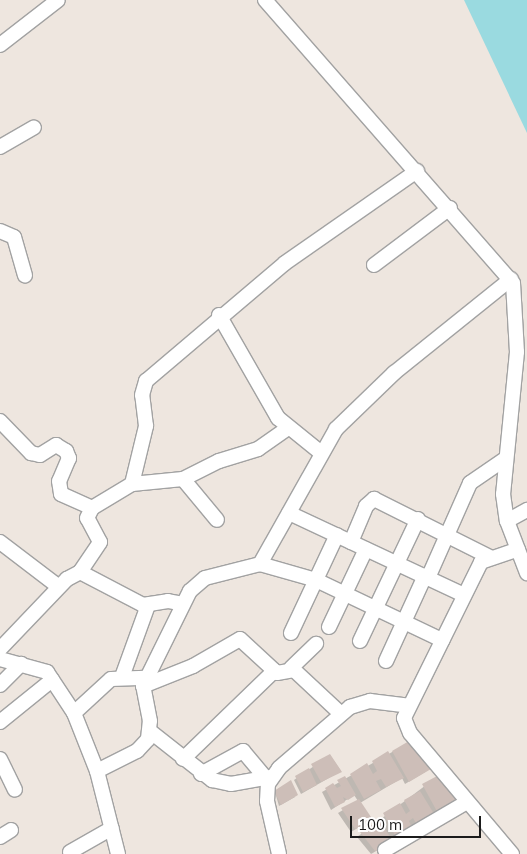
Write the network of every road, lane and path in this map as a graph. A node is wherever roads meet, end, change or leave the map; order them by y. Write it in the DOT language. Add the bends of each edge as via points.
graph roads {
  1 [pos="58,0"];
  2 [pos="270,6"];
  3 [pos="0,45"];
  4 [pos="34,127"];
  5 [pos="0,147"];
  6 [pos="417,171"];
  7 [pos="450,208"];
  8 [pos="0,231"];
  9 [pos="374,265"];
  10 [pos="25,275"];
  11 [pos="511,279"];
  12 [pos="219,315"];
  13 [pos="0,421"];
  14 [pos="288,428"];
  15 [pos="320,452"];
  16 [pos="505,459"];
  17 [pos="183,479"];
  18 [pos="132,484"];
  19 [pos="92,508"];
  20 [pos="527,510"];
  21 [pos="289,513"];
  22 [pos="418,519"];
  23 [pos="217,520"];
  24 [pos="507,521"];
  25 [pos="448,534"];
  26 [pos="337,535"];
  27 [pos="0,542"];
  28 [pos="350,542"];
  29 [pos="366,549"];
  30 [pos="518,549"];
  31 [pos="490,557"];
  32 [pos="396,563"];
  33 [pos="260,564"];
  34 [pos="80,572"];
  35 [pos="527,573"];
  36 [pos="426,577"];
  37 [pos="316,580"];
  38 [pos="59,587"];
  39 [pos="345,593"];
  40 [pos="464,595"];
  41 [pos="183,604"];
  42 [pos="148,605"];
  43 [pos="375,608"];
  44 [pos="404,622"];
  45 [pos="329,628"];
  46 [pos="291,633"];
  47 [pos="360,640"];
  48 [pos="442,640"];
  49 [pos="316,644"];
  50 [pos="0,648"];
  51 [pos="0,659"];
  52 [pos="386,661"];
  53 [pos="21,664"];
  54 [pos="291,668"];
  55 [pos="274,671"];
  56 [pos="122,677"];
  57 [pos="52,680"];
  58 [pos="145,682"];
  59 [pos="0,685"];
  60 [pos="409,706"];
  61 [pos="74,713"];
  62 [pos="341,714"];
  63 [pos="2,716"];
  64 [pos="151,732"];
  65 [pos="0,759"];
  66 [pos="183,759"];
  67 [pos="97,771"];
  68 [pos="201,774"];
  69 [pos="268,776"];
  70 [pos="16,790"];
  71 [pos="466,802"];
  72 [pos="112,828"];
  73 [pos="385,850"];
  74 [pos="70,852"];
  75 [pos="118,854"];
  76 [pos="279,854"];
  77 [pos="512,854"];
  1 -- 3 [label="street"];
  2 -- 6 [label="street"];
  4 -- 5 [label="street"];
  6 -- 7 [label="street"];
  6 -- 12 [label="street"];
  7 -- 9 [label="street"];
  7 -- 11 [label="street"];
  8 -- 10 [label="street" via="14,237"];
  11 -- 15 [label="street" via="394,373 336,429"];
  11 -- 16 [label="street" via="516,296 517,352"];
  12 -- 14 [label="street"];
  12 -- 18 [label="street" via="142,387 146,426"];
  13 -- 19 [label="street" via="30,453 40,455 56,445 66,451 69,458 59,481 61,494"];
  14 -- 15 [label="street"];
  14 -- 17 [label="street" via="266,446"];
  15 -- 21 [label="street"];
  16 -- 24 [label="street" via="503,494"];
  16 -- 25 [label="street" via="473,478"];
  17 -- 18 [label="street"];
  17 -- 23 [label="street"];
  18 -- 19 [label="street"];
  19 -- 34 [label="street" via="87,518 100,542"];
  20 -- 24 [label="street"];
  21 -- 26 [label="street"];
  21 -- 33 [label="street"];
  22 -- 25 [label="street"];
  22 -- 28 [label="street" via="371,500"];
  22 -- 32 [label="street"];
  24 -- 30 [label="street"];
  25 -- 31 [label="street"];
  25 -- 36 [label="street"];
  26 -- 28 [label="street"];
  26 -- 37 [label="street"];
  27 -- 38 [label="street"];
  28 -- 29 [label="street"];
  29 -- 32 [label="street"];
  29 -- 39 [label="street"];
  30 -- 31 [label="street"];
  30 -- 35 [label="street"];
  31 -- 40 [label="street" via="481,562"];
  32 -- 36 [label="street"];
  32 -- 43 [label="street"];
  33 -- 37 [label="street"];
  33 -- 41 [label="street" via="205,578"];
  34 -- 38 [label="street"];
  34 -- 42 [label="street"];
  36 -- 40 [label="street"];
  36 -- 44 [label="street"];
  37 -- 39 [label="street"];
  37 -- 46 [label="street"];
  38 -- 50 [label="street"];
  39 -- 43 [label="street"];
  39 -- 45 [label="street"];
  40 -- 48 [label="street"];
  41 -- 42 [label="street" via="168,600"];
  41 -- 58 [label="street"];
  42 -- 56 [label="street"];
  43 -- 44 [label="street"];
  43 -- 47 [label="street"];
  44 -- 48 [label="street"];
  44 -- 52 [label="street"];
  48 -- 60 [label="street"];
  49 -- 54 [label="street"];
  51 -- 53 [label="street"];
  53 -- 57 [label="street" via="44,670"];
  53 -- 59 [label="street"];
  54 -- 55 [label="street" via="280,674"];
  54 -- 62 [label="street"];
  55 -- 58 [label="street" via="237,639 193,666"];
  55 -- 66 [label="street"];
  56 -- 58 [label="street"];
  56 -- 61 [label="street" via="104,684"];
  57 -- 61 [label="street"];
  57 -- 63 [label="street"];
  58 -- 64 [label="street"];
  60 -- 62 [label="street" via="370,701"];
  60 -- 71 [label="street" via="406,727"];
  61 -- 67 [label="street"];
  62 -- 69 [label="street"];
  64 -- 66 [label="street"];
  64 -- 67 [label="street" via="137,751"];
  65 -- 70 [label="street"];
  66 -- 68 [label="street"];
  67 -- 72 [label="street"];
  68 -- 69 [label="street" via="231,784"];
  68 -- 69 [label="street" via="243,751"];
  69 -- 76 [label="street" via="267,801"];
  71 -- 73 [label="street"];
  71 -- 77 [label="street"];
  72 -- 74 [label="street"];
  72 -- 75 [label="street"];
}
